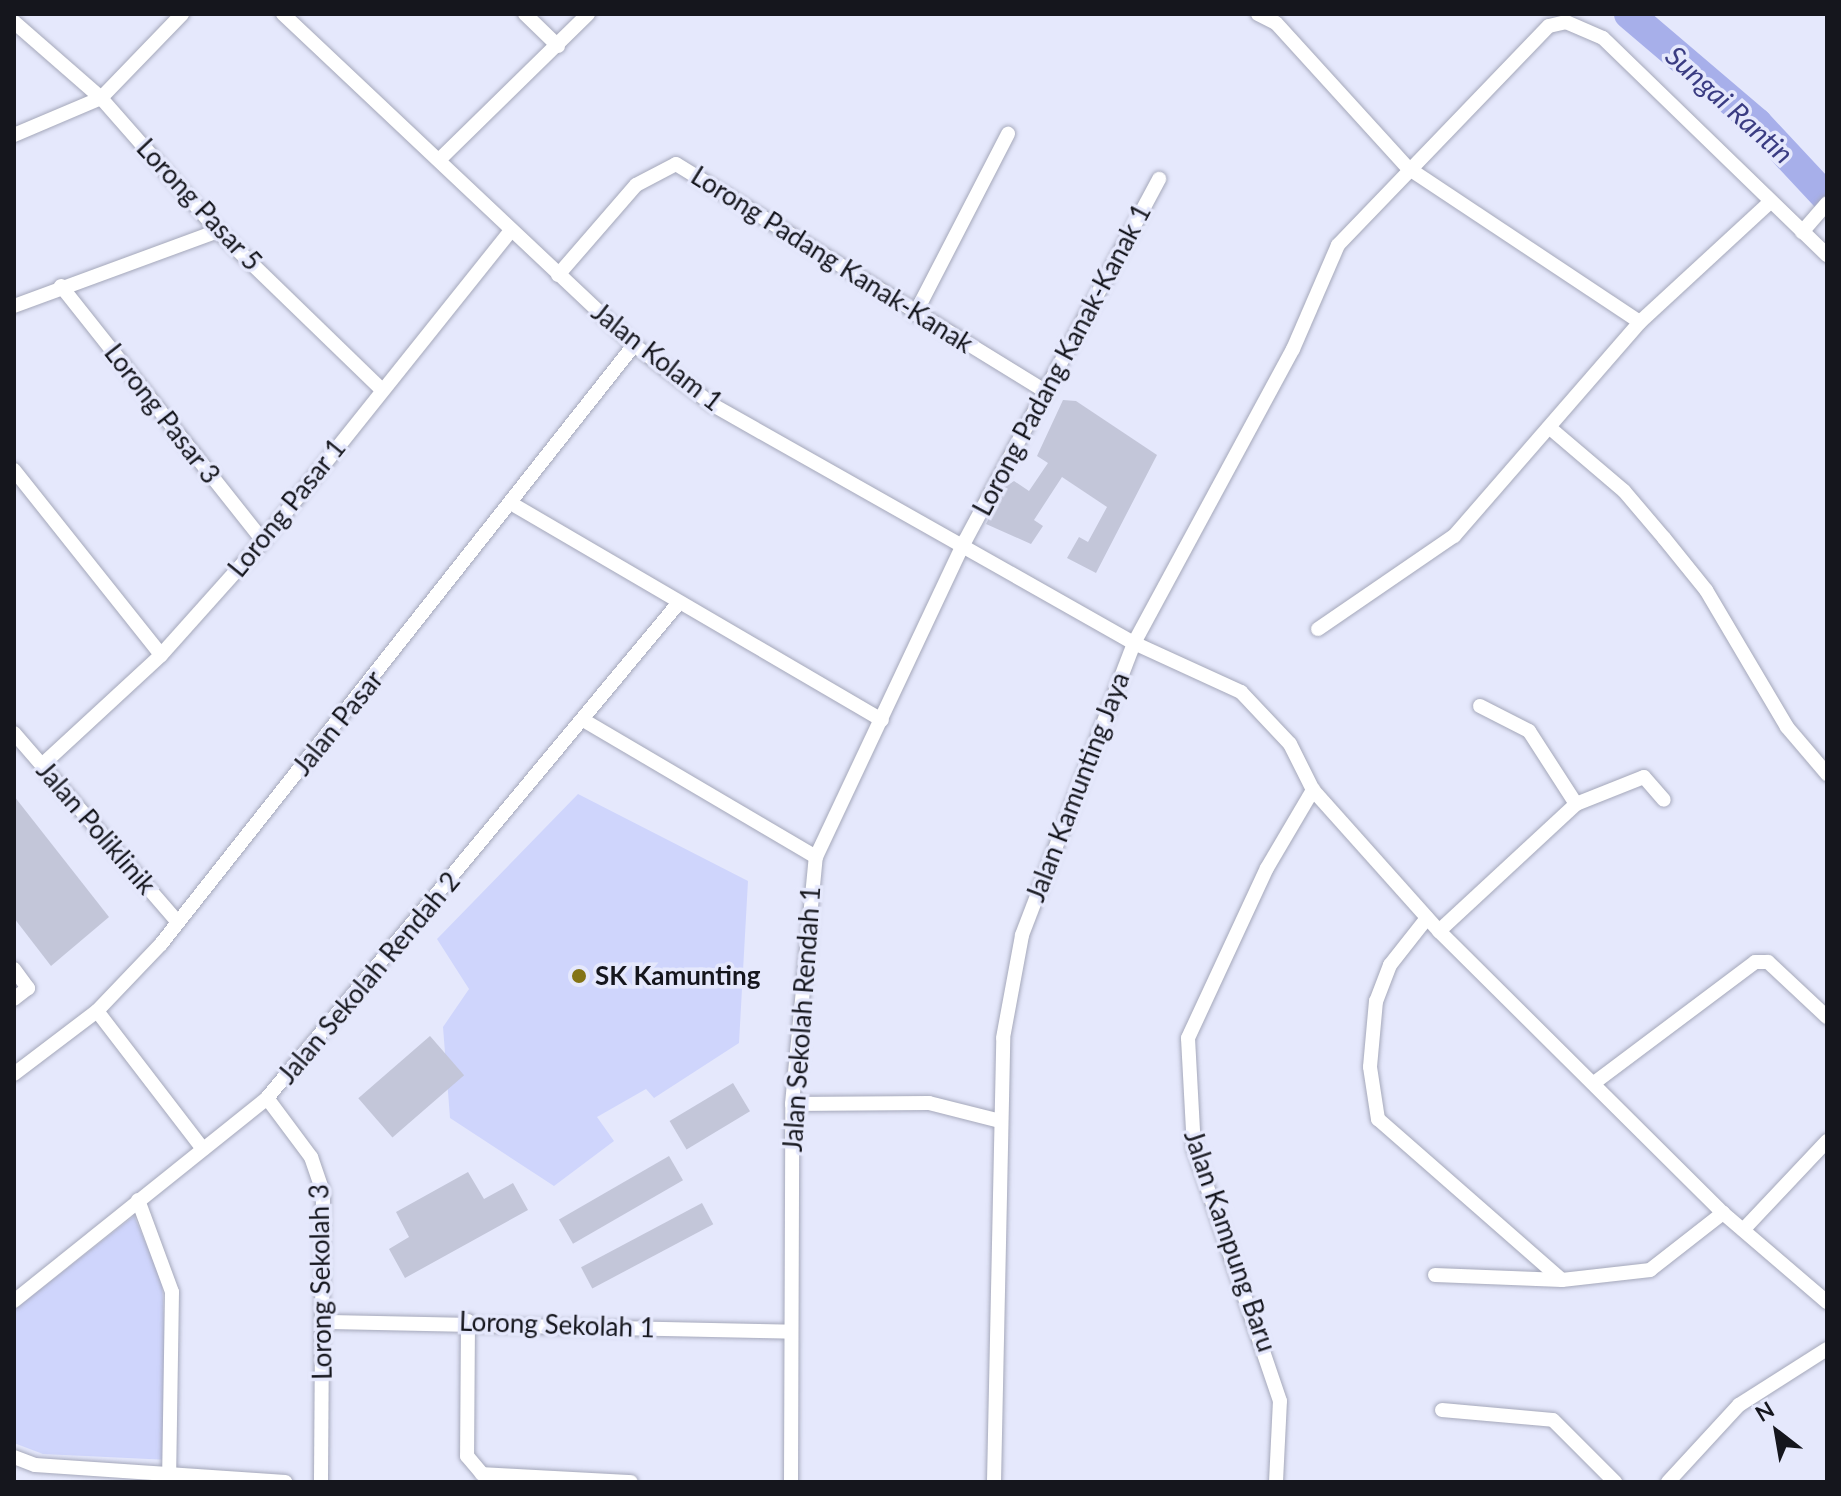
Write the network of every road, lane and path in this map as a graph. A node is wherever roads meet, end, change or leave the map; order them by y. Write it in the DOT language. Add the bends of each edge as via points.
graph roads {
  1 [pos="182,14"];
  2 [pos="283,14"];
  3 [pos="525,14"];
  4 [pos="588,14"];
  5 [pos="1258,14"];
  6 [pos="14,22"];
  7 [pos="558,46"];
  8 [pos="101,98"];
  9 [pos="1008,134"];
  10 [pos="14,135"];
  11 [pos="439,160"];
  12 [pos="1408,168"];
  13 [pos="1159,179"];
  14 [pos="1771,201"];
  15 [pos="1827,203"];
  16 [pos="218,231"];
  17 [pos="510,232"];
  18 [pos="1802,232"];
  19 [pos="1827,255"];
  20 [pos="558,275"];
  21 [pos="61,286"];
  22 [pos="14,306"];
  23 [pos="915,314"];
  24 [pos="1640,322"];
  25 [pos="634,345"];
  26 [pos="382,390"];
  27 [pos="1047,392"];
  28 [pos="1550,428"];
  29 [pos="14,470"];
  30 [pos="514,505"];
  31 [pos="263,541"];
  32 [pos="965,541"];
  33 [pos="676,606"];
  34 [pos="1318,629"];
  35 [pos="1134,643"];
  36 [pos="161,655"];
  37 [pos="1480,706"];
  38 [pos="882,720"];
  39 [pos="585,721"];
  40 [pos="14,733"];
  41 [pos="42,765"];
  42 [pos="1827,774"];
  43 [pos="1313,790"];
  44 [pos="1664,800"];
  45 [pos="1576,804"];
  46 [pos="816,857"];
  47 [pos="1427,918"];
  48 [pos="178,922"];
  49 [pos="1439,931"];
  50 [pos="14,969"];
  51 [pos="14,999"];
  52 [pos="97,1011"];
  53 [pos="1827,1017"];
  54 [pos="14,1074"];
  55 [pos="1594,1083"];
  56 [pos="267,1098"];
  57 [pos="792,1104"];
  58 [pos="1000,1121"];
  59 [pos="1827,1141"];
  60 [pos="203,1149"];
  61 [pos="138,1200"];
  62 [pos="1723,1213"];
  63 [pos="1744,1229"];
  64 [pos="1435,1275"];
  65 [pos="1562,1280"];
  66 [pos="14,1301"];
  67 [pos="1827,1302"];
  68 [pos="468,1321"];
  69 [pos="325,1322"];
  70 [pos="788,1332"];
  71 [pos="1827,1349"];
  72 [pos="1442,1410"];
  73 [pos="14,1457"];
  74 [pos="169,1476"];
  75 [pos="285,1482"];
  76 [pos="321,1482"];
  77 [pos="631,1482"];
  78 [pos="791,1482"];
  79 [pos="994,1482"];
  80 [pos="1276,1482"];
  81 [pos="1615,1482"];
  82 [pos="1668,1482"];
  1 -- 8 [label="street"];
  2 -- 11 [label="street, Jalan Kolam 1"];
  3 -- 7 [label="street"];
  4 -- 7 [label="street"];
  5 -- 12 [label="street" via="1276,23"];
  6 -- 8 [label="street, Lorong Pasar 5"];
  7 -- 11 [label="street"];
  8 -- 10 [label="street"];
  8 -- 16 [label="street, Lorong Pasar 5"];
  9 -- 23 [label="street"];
  11 -- 17 [label="street, Jalan Kolam 1"];
  12 -- 14 [label="street, Jalan Kamunting Jaya" via="1549,26 1566,22 1603,38"];
  12 -- 24 [label="street"];
  12 -- 35 [label="street, Jalan Kamunting Jaya" via="1321,273 1293,349"];
  13 -- 27 [label="street, Lorong Padang Kanak-Kanak 1"];
  14 -- 18 [label="street, Jalan Kamunting Jaya"];
  14 -- 24 [label="street"];
  15 -- 18 [label="street"];
  16 -- 21 [label="street"];
  16 -- 26 [label="street, Lorong Pasar 5"];
  17 -- 20 [label="street, Jalan Kolam 1"];
  17 -- 26 [label="street, Lorong Pasar 1"];
  18 -- 19 [label="street, Jalan Kamunting Jaya"];
  20 -- 23 [label="street, Lorong Padang Kanak-Kanak" via="636,185 676,164"];
  20 -- 25 [label="street, Jalan Kolam 1"];
  21 -- 22 [label="street"];
  21 -- 31 [label="street, Lorong Pasar 3"];
  23 -- 27 [label="street, Lorong Padang Kanak-Kanak"];
  24 -- 28 [label="street"];
  25 -- 30 [label="street, Jalan Pasar"];
  25 -- 32 [label="street, Jalan Kolam 1" via="713,405"];
  26 -- 31 [label="street, Lorong Pasar 1"];
  27 -- 32 [label="street, Lorong Padang Kanak-Kanak 1"];
  28 -- 34 [label="street" via="1454,536"];
  28 -- 42 [label="street" via="1624,491 1681,559 1752,675"];
  29 -- 36 [label="street"];
  30 -- 33 [label="street"];
  30 -- 48 [label="street, Jalan Pasar"];
  31 -- 36 [label="street, Lorong Pasar 1"];
  32 -- 35 [label="street, Jalan Kolam 1"];
  32 -- 38 [label="street, Jalan Sekolah Rendah 1"];
  33 -- 38 [label="street"];
  33 -- 39 [label="street, Jalan Sekolah Rendah 2"];
  35 -- 43 [label="street, Jalan Kolam 1" via="1241,692 1290,744"];
  35 -- 58 [label="street, Jalan Kamunting Jaya" via="1022,935 1003,1038"];
  36 -- 41 [label="street, Lorong Pasar 1"];
  37 -- 45 [label="street" via="1529,731"];
  38 -- 46 [label="street, Jalan Sekolah Rendah 1"];
  39 -- 46 [label="street"];
  39 -- 56 [label="street, Jalan Sekolah Rendah 2"];
  40 -- 41 [label="street, Jalan Poliklinik"];
  41 -- 48 [label="street, Jalan Poliklinik"];
  43 -- 47 [label="street, Jalan Kolam 1"];
  43 -- 80 [label="street, Jalan Kampung Baru" via="1267,868 1188,1038 1194,1149 1280,1401"];
  44 -- 45 [label="street" via="1644,777"];
  45 -- 49 [label="street"];
  46 -- 57 [label="street, Jalan Sekolah Rendah 1"];
  47 -- 49 [label="street, Jalan Kolam 1"];
  47 -- 65 [label="street" via="1390,965 1376,1001 1370,1067 1378,1119"];
  48 -- 52 [label="street, Jalan Pasar"];
  49 -- 55 [label="street, Jalan Kolam 1"];
  50 -- 51 [label="street" via="28,988"];
  52 -- 54 [label="street, Jalan Pasar"];
  52 -- 60 [label="street"];
  53 -- 55 [label="street" via="1768,962 1755,962"];
  55 -- 62 [label="street, Jalan Kolam 1"];
  56 -- 60 [label="street, Jalan Sekolah Rendah 2"];
  56 -- 69 [label="street, Lorong Sekolah 3" via="319,1175"];
  57 -- 58 [label="street" via="929,1103"];
  57 -- 70 [label="street, Jalan Sekolah Rendah 1"];
  58 -- 79 [label="street, Jalan Kamunting Jaya"];
  59 -- 63 [label="street"];
  60 -- 61 [label="street, Jalan Sekolah Rendah 2"];
  61 -- 66 [label="street, Jalan Sekolah Rendah 2"];
  61 -- 74 [label="street" via="172,1292"];
  62 -- 63 [label="street, Jalan Kolam 1"];
  62 -- 65 [label="street" via="1650,1270"];
  63 -- 67 [label="street, Jalan Kolam 1"];
  64 -- 65 [label="street"];
  68 -- 69 [label="street, Lorong Sekolah 1"];
  68 -- 70 [label="street, Lorong Sekolah 1"];
  68 -- 77 [label="street" via="467,1456 482,1474"];
  69 -- 76 [label="street, Lorong Sekolah 3"];
  70 -- 78 [label="street, Jalan Sekolah Rendah 1"];
  71 -- 82 [label="street" via="1739,1405"];
  72 -- 81 [label="street" via="1553,1420"];
  73 -- 74 [label="street"];
  74 -- 75 [label="street"];
}
